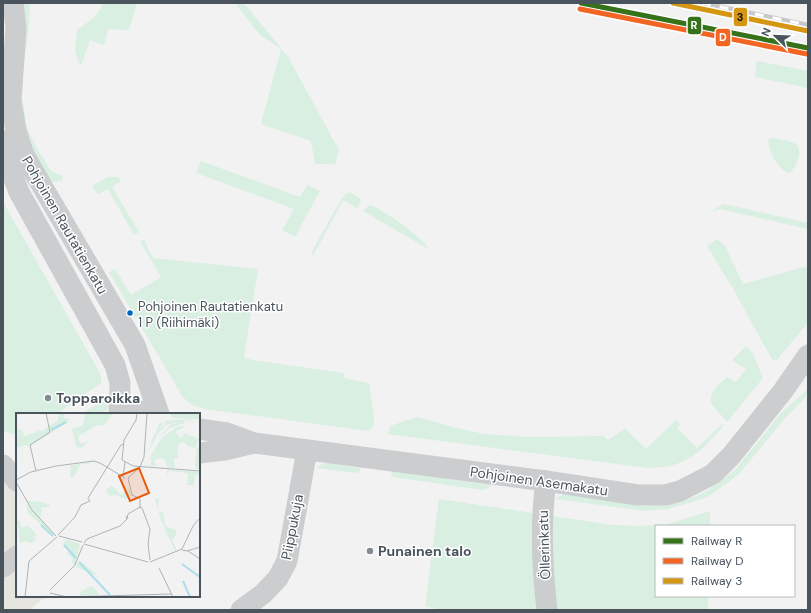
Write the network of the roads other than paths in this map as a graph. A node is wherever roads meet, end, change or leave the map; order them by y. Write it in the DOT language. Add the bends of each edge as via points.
graph roads {
  1 [pos="13,3"];
  2 [pos="3,141"];
  3 [pos="808,355"];
  4 [pos="808,378"];
  5 [pos="783,391"];
  6 [pos="120,413"];
  7 [pos="133,413"];
  8 [pos="146,413"];
  9 [pos="159,413"];
  10 [pos="200,429"];
  11 [pos="254,443"];
  12 [pos="307,450"];
  13 [pos="200,453"];
  14 [pos="3,465"];
  15 [pos="16,480"];
  16 [pos="546,481"];
  17 [pos="16,557"];
  18 [pos="3,567"];
  19 [pos="241,610"];
  20 [pos="548,610"];
  1 -- 9 [label="street, Pohjoinen Rautatienkatu" via="16,28 11,101 16,131 24,155 135,345"];
  2 -- 6 [label="street, Pohjoinen Rautatienkatu" via="10,171 19,192 115,365 120,383"];
  3 -- 5 [label="street, Pohjoinen Asemakatu"];
  4 -- 5 [label="street"];
  5 -- 16 [label="street, Pohjoinen Asemakatu" via="731,456 713,474 680,491 665,495 638,495"];
  7 -- 8 [label="street"];
  10 -- 11 [label="street, Pohjoinen Asemakatu" via="227,433"];
  11 -- 12 [label="street, Pohjoinen Asemakatu"];
  11 -- 13 [label="street, Pohjoinen Asemakatu"];
  12 -- 16 [label="street, Pohjoinen Asemakatu"];
  12 -- 19 [label="street, Piippukuja" via="287,561 278,578 263,594"];
  14 -- 15 [label="street"];
  16 -- 20 [label="street, Öllerinkatu" via="542,525"];
  17 -- 18 [label="street"];
}
